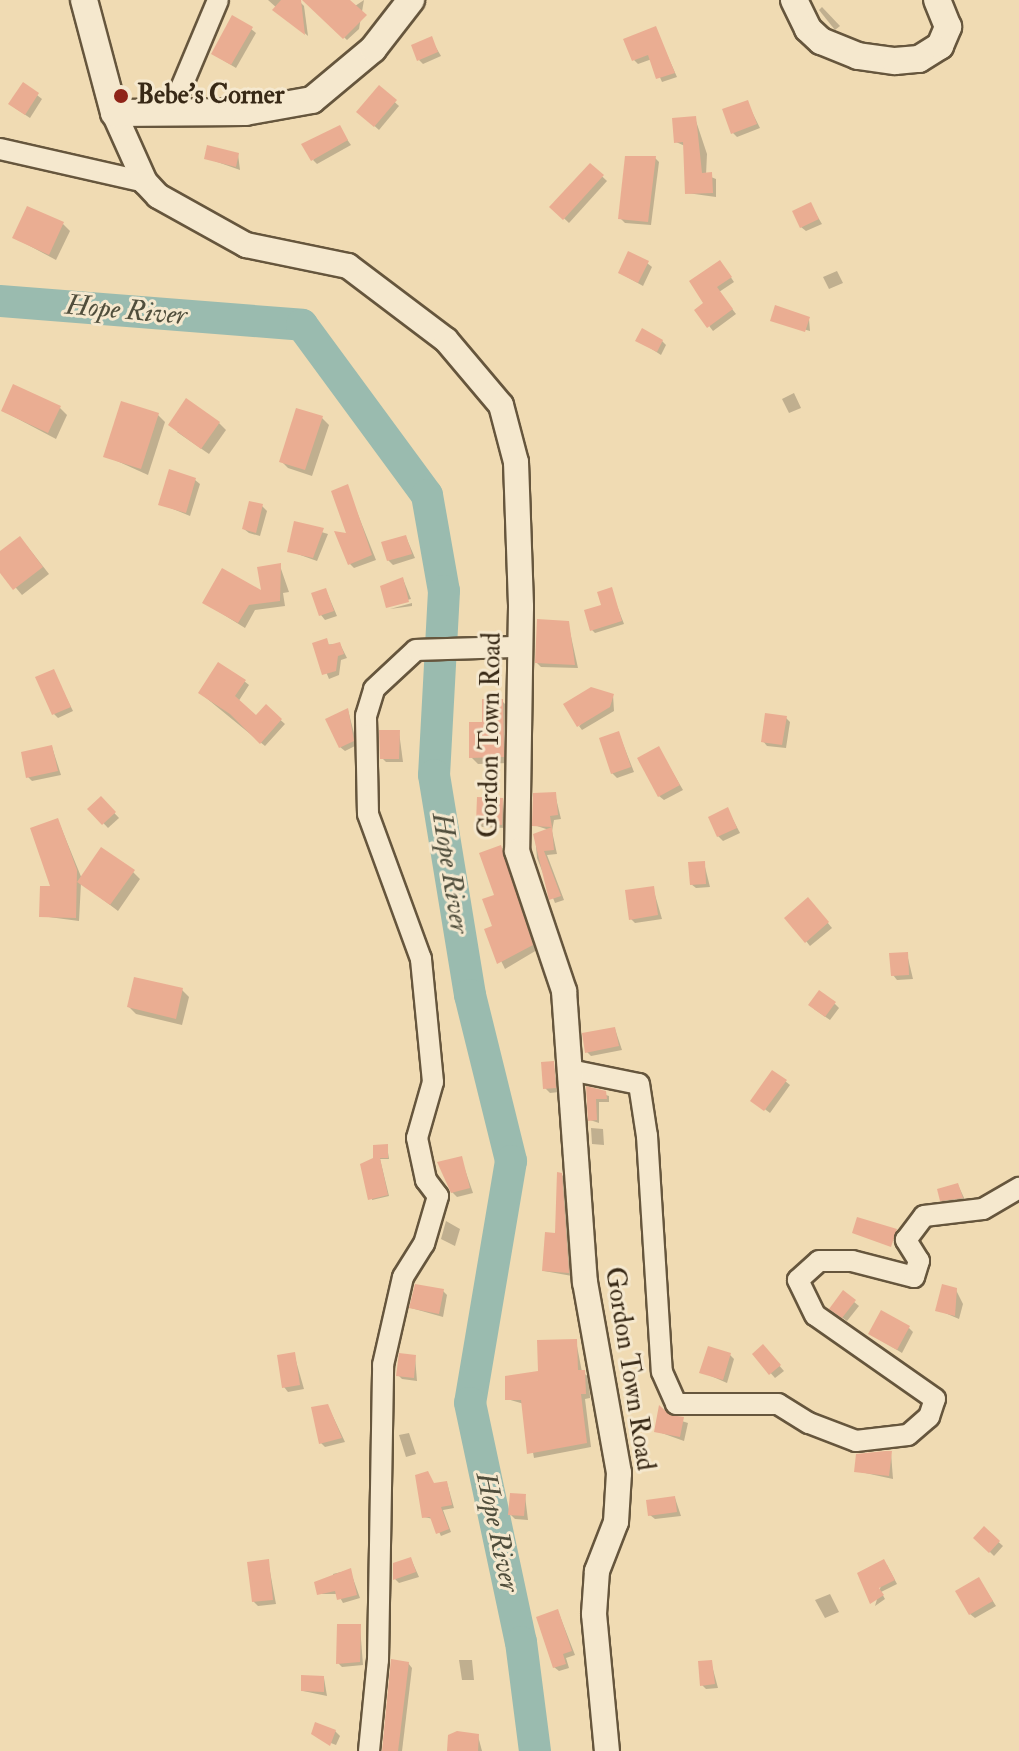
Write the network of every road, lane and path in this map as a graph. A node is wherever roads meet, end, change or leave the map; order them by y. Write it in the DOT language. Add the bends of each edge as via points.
graph roads {
  1 [pos="84,0"];
  2 [pos="218,0"];
  3 [pos="411,0"];
  4 [pos="794,0"];
  5 [pos="937,0"];
  6 [pos="171,112"];
  7 [pos="114,113"];
  8 [pos="0,149"];
  9 [pos="145,182"];
  10 [pos="520,647"];
  11 [pos="570,1070"];
  12 [pos="1019,1188"];
  13 [pos="369,1751"];
  14 [pos="607,1751"];
  1 -- 7 [label="main road"];
  2 -- 6 [label="street"];
  3 -- 6 [label="main road" via="373,49 312,100 245,112"];
  4 -- 5 [label="main road" via="808,29 821,41 858,56 895,61 919,59 940,46 948,27"];
  6 -- 7 [label="main road"];
  7 -- 9 [label="street, Gordon Town Road"];
  8 -- 9 [label="street"];
  9 -- 10 [label="street, Gordon Town Road" via="158,196 246,245 348,266 446,340 501,405 516,462"];
  10 -- 11 [label="street, Gordon Town Road" via="517,851 564,991"];
  10 -- 13 [label="street" via="416,650 374,689 366,716 368,814 421,959 433,1082 417,1138 426,1180 438,1196 424,1244 403,1277 383,1365 378,1660"];
  11 -- 12 [label="street" via="639,1084 662,1372 676,1404 778,1404 856,1441 908,1435 929,1417 935,1399 815,1315 798,1280 819,1261 852,1261 914,1277 919,1261 906,1240 924,1216 983,1209"];
  11 -- 14 [label="street, Gordon Town Road" via="585,1282 619,1473 616,1522 597,1571 594,1614"];
}
